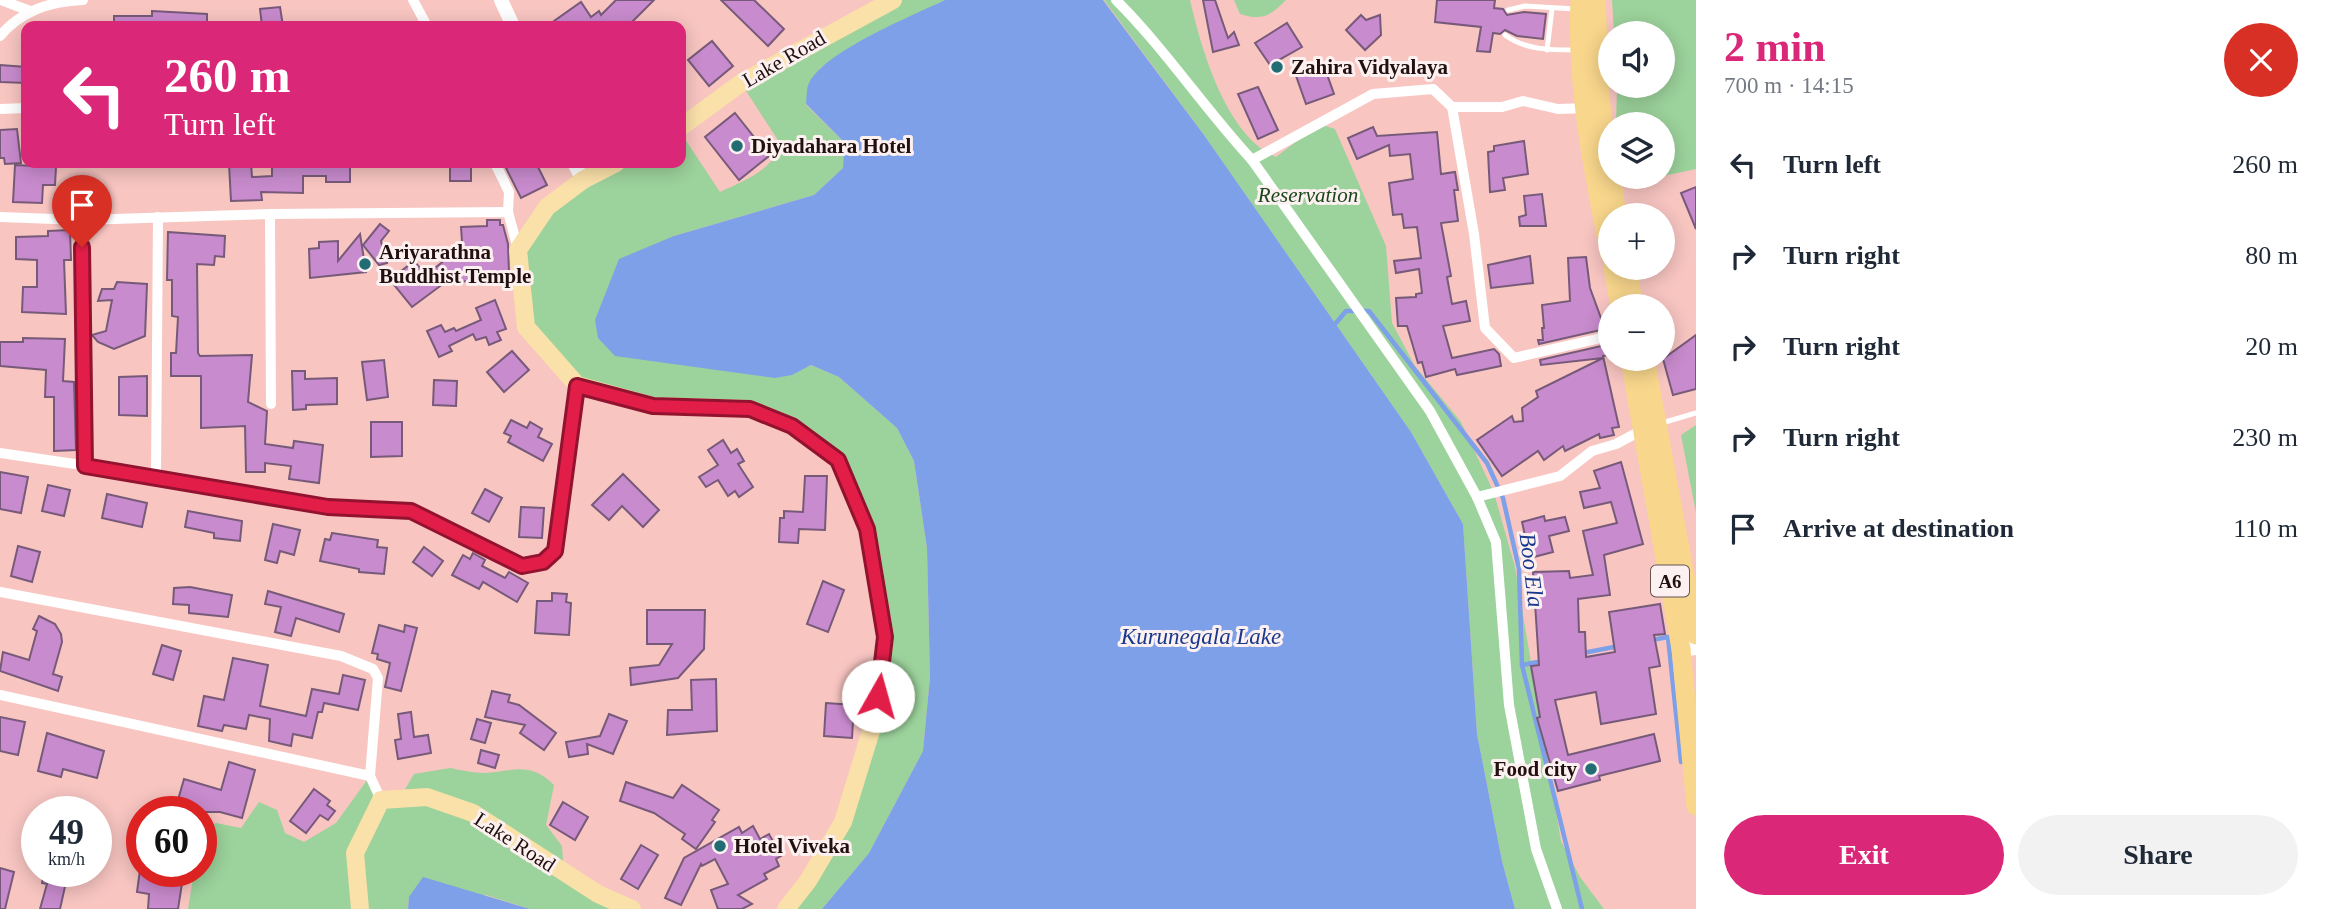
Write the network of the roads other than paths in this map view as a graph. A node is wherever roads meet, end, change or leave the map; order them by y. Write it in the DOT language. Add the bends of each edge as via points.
graph roads {
  1 [pos="1,0"];
  2 [pos="83,0"];
  3 [pos="413,0"];
  4 [pos="501,0"];
  5 [pos="893,0"];
  6 [pos="1116,0"];
  7 [pos="1585,3"];
  8 [pos="1552,9"];
  9 [pos="1508,10"];
  10 [pos="30,11"];
  11 [pos="424,21"];
  12 [pos="511,21"];
  13 [pos="1505,35"];
  14 [pos="0,36"];
  15 [pos="1547,50"];
  16 [pos="1578,50"];
  17 [pos="1451,107"];
  18 [pos="1592,107"];
  19 [pos="21,108"];
  20 [pos="0,109"];
  21 [pos="686,123"];
  22 [pos="1252,160"];
  23 [pos="498,168"];
  24 [pos="577,168"];
  25 [pos="606,168"];
  26 [pos="583,180"];
  27 [pos="1604,203"];
  28 [pos="1614,203"];
  29 [pos="508,212"];
  30 [pos="270,214"];
  31 [pos="0,217"];
  32 [pos="158,217"];
  33 [pos="82,220"];
  34 [pos="519,250"];
  35 [pos="1598,339"];
  36 [pos="1634,371"];
  37 [pos="1646,371"];
  38 [pos="577,386"];
  39 [pos="271,404"];
  40 [pos="1696,413"];
  41 [pos="1650,426"];
  42 [pos="0,453"];
  43 [pos="85,466"];
  44 [pos="156,476"];
  45 [pos="1477,497"];
  46 [pos="0,592"];
  47 [pos="1696,635"];
  48 [pos="1689,648"];
  49 [pos="0,695"];
  50 [pos="370,776"];
  51 [pos="381,800"];
  52 [pos="1696,806"];
  53 [pos="359,909"];
  54 [pos="632,909"];
  55 [pos="786,909"];
  56 [pos="1557,909"];
  1 -- 10 [label="street"];
  2 -- 10 [label="street" via="60,1"];
  3 -- 11 [label="street"];
  4 -- 12 [label="street"];
  5 -- 21 [label="main road, Lake Road" via="741,83"];
  6 -- 22 [label="street" via="1156,40"];
  7 -- 8 [label="lane"];
  7 -- 16 [label="highway"];
  7 -- 18 [label="highway"];
  8 -- 9 [label="lane" via="1525,6"];
  8 -- 15 [label="lane"];
  10 -- 14 [label="street"];
  13 -- 15 [label="lane" via="1516,43"];
  15 -- 16 [label="lane"];
  16 -- 18 [label="highway"];
  17 -- 18 [label="street" via="1502,107 1523,102 1558,109"];
  17 -- 22 [label="street" via="1433,89 1373,94"];
  17 -- 35 [label="street" via="1473,223 1485,328 1514,358"];
  18 -- 27 [label="highway"];
  18 -- 28 [label="highway"];
  19 -- 20 [label="street"];
  22 -- 45 [label="street" via="1430,411"];
  23 -- 29 [label="street" via="509,191"];
  24 -- 26 [label="street"];
  25 -- 26 [label="main road"];
  26 -- 34 [label="main road" via="547,207"];
  29 -- 30 [label="street"];
  29 -- 34 [label="street"];
  30 -- 32 [label="street"];
  30 -- 39 [label="street"];
  31 -- 33 [label="street"];
  32 -- 33 [label="street"];
  32 -- 44 [label="street"];
  33 -- 43 [label="street"];
  34 -- 38 [label="main road" via="526,327"];
  36 -- 41 [label="highway, A6"];
  37 -- 41 [label="highway, A6"];
  38 -- 44 [label="street" via="555,551 543,562 522,566 411,511 328,507"];
  38 -- 55 [label="main road" via="653,406 750,409 792,426 838,460 867,529 885,637 875,718 842,822"];
  40 -- 41 [label="lane"];
  41 -- 45 [label="street" via="1616,444 1592,450 1560,476"];
  41 -- 47 [label="highway, A6"];
  41 -- 48 [label="highway, A6"];
  42 -- 43 [label="street"];
  43 -- 44 [label="street"];
  45 -- 56 [label="street" via="1496,541 1509,705 1536,849"];
  46 -- 50 [label="street" via="341,656 373,669 378,678"];
  48 -- 52 [label="highway, A6"];
  49 -- 50 [label="street"];
  50 -- 51 [label="street"];
  51 -- 53 [label="main road" via="355,853"];
  51 -- 54 [label="main road, Lake Road" via="427,797 473,813 598,894"];
}
